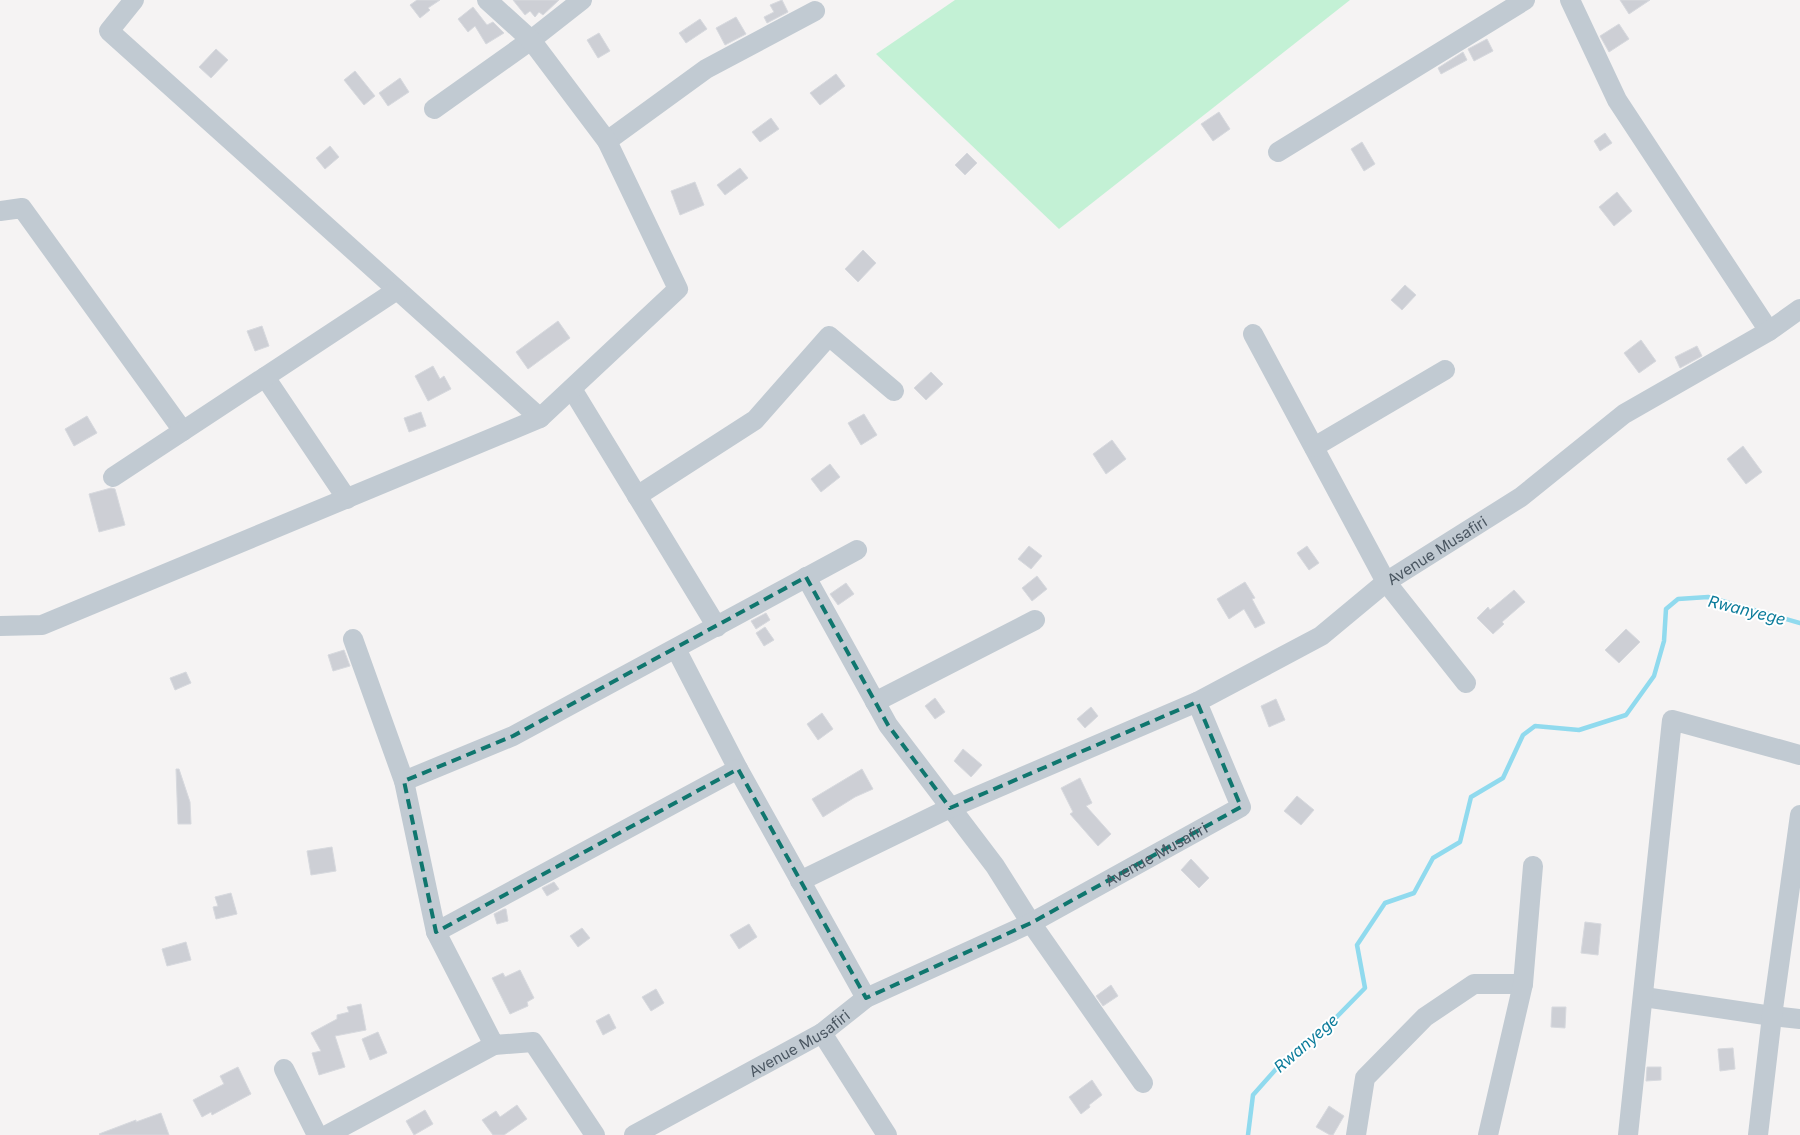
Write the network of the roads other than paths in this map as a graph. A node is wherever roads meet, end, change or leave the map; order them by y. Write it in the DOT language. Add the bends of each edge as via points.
graph roads {
  1 [pos="134,0"];
  2 [pos="487,0"];
  3 [pos="582,0"];
  4 [pos="1525,0"];
  5 [pos="1570,0"];
  6 [pos="815,11"];
  7 [pos="530,40"];
  8 [pos="434,109"];
  9 [pos="607,141"];
  10 [pos="1278,152"];
  11 [pos="0,211"];
  12 [pos="397,290"];
  13 [pos="1800,309"];
  14 [pos="1769,330"];
  15 [pos="1253,334"];
  16 [pos="1445,370"];
  17 [pos="265,377"];
  18 [pos="572,389"];
  19 [pos="894,391"];
  20 [pos="540,418"];
  21 [pos="183,431"];
  22 [pos="1314,447"];
  23 [pos="113,477"];
  24 [pos="637,496"];
  25 [pos="347,498"];
  26 [pos="857,550"];
  27 [pos="806,577"];
  28 [pos="1386,582"];
  29 [pos="1035,620"];
  30 [pos="0,626"];
  31 [pos="717,627"];
  32 [pos="353,639"];
  33 [pos="676,649"];
  34 [pos="1466,683"];
  35 [pos="875,702"];
  36 [pos="1197,702"];
  37 [pos="1800,755"];
  38 [pos="738,769"];
  39 [pos="404,781"];
  40 [pos="950,808"];
  41 [pos="1800,815"];
  42 [pos="1533,866"];
  43 [pos="800,881"];
  44 [pos="1031,923"];
  45 [pos="436,932"];
  46 [pos="1523,984"];
  47 [pos="1644,997"];
  48 [pos="866,998"];
  49 [pos="1772,1016"];
  50 [pos="1800,1019"];
  51 [pos="822,1033"];
  52 [pos="494,1045"];
  53 [pos="284,1069"];
  54 [pos="1143,1083"];
  55 [pos="317,1135"];
  56 [pos="326,1135"];
  57 [pos="595,1135"];
  58 [pos="634,1135"];
  59 [pos="887,1135"];
  60 [pos="1356,1135"];
  61 [pos="1488,1135"];
  62 [pos="1628,1135"];
  63 [pos="1758,1135"];
  1 -- 12 [label="street" via="109,31"];
  2 -- 7 [label="street"];
  3 -- 7 [label="street"];
  4 -- 10 [label="street"];
  5 -- 14 [label="street" via="1618,100"];
  6 -- 9 [label="street" via="706,68"];
  7 -- 8 [label="street"];
  7 -- 9 [label="street"];
  9 -- 18 [label="street" via="678,289"];
  11 -- 21 [label="street" via="22,208"];
  12 -- 17 [label="street"];
  12 -- 20 [label="street"];
  13 -- 14 [label="street, Avenue Musafiri"];
  14 -- 28 [label="street, Avenue Musafiri" via="1624,414 1521,497"];
  15 -- 22 [label="street"];
  16 -- 22 [label="street"];
  17 -- 21 [label="street"];
  17 -- 25 [label="street"];
  18 -- 20 [label="street"];
  18 -- 24 [label="street"];
  19 -- 24 [label="street" via="829,336 755,420"];
  20 -- 25 [label="street"];
  21 -- 23 [label="street"];
  22 -- 28 [label="street"];
  24 -- 31 [label="street"];
  25 -- 30 [label="street" via="42,625"];
  26 -- 27 [label="street"];
  27 -- 31 [label="street"];
  27 -- 35 [label="street"];
  28 -- 34 [label="street"];
  28 -- 36 [label="street, Avenue Musafiri" via="1320,636"];
  29 -- 35 [label="street"];
  31 -- 33 [label="street"];
  32 -- 39 [label="street"];
  33 -- 38 [label="street"];
  33 -- 39 [label="street" via="513,736"];
  35 -- 40 [label="street" via="888,725"];
  36 -- 40 [label="street"];
  36 -- 44 [label="street, Avenue Musafiri" via="1241,807"];
  37 -- 47 [label="street" via="1672,720"];
  38 -- 43 [label="street"];
  38 -- 45 [label="street"];
  39 -- 45 [label="street"];
  40 -- 43 [label="street"];
  40 -- 44 [label="street" via="995,866"];
  41 -- 49 [label="street"];
  42 -- 46 [label="street"];
  43 -- 48 [label="street"];
  44 -- 48 [label="street, Avenue Musafiri"];
  44 -- 54 [label="street"];
  45 -- 52 [label="street"];
  46 -- 60 [label="street" via="1474,984 1425,1017 1365,1078"];
  46 -- 61 [label="street"];
  47 -- 49 [label="street"];
  47 -- 62 [label="street"];
  48 -- 51 [label="street, Avenue Musafiri"];
  49 -- 50 [label="street"];
  49 -- 63 [label="street"];
  51 -- 58 [label="street, Avenue Musafiri"];
  51 -- 59 [label="street"];
  52 -- 56 [label="street"];
  52 -- 57 [label="street" via="533,1042"];
  53 -- 55 [label="street"];
}
